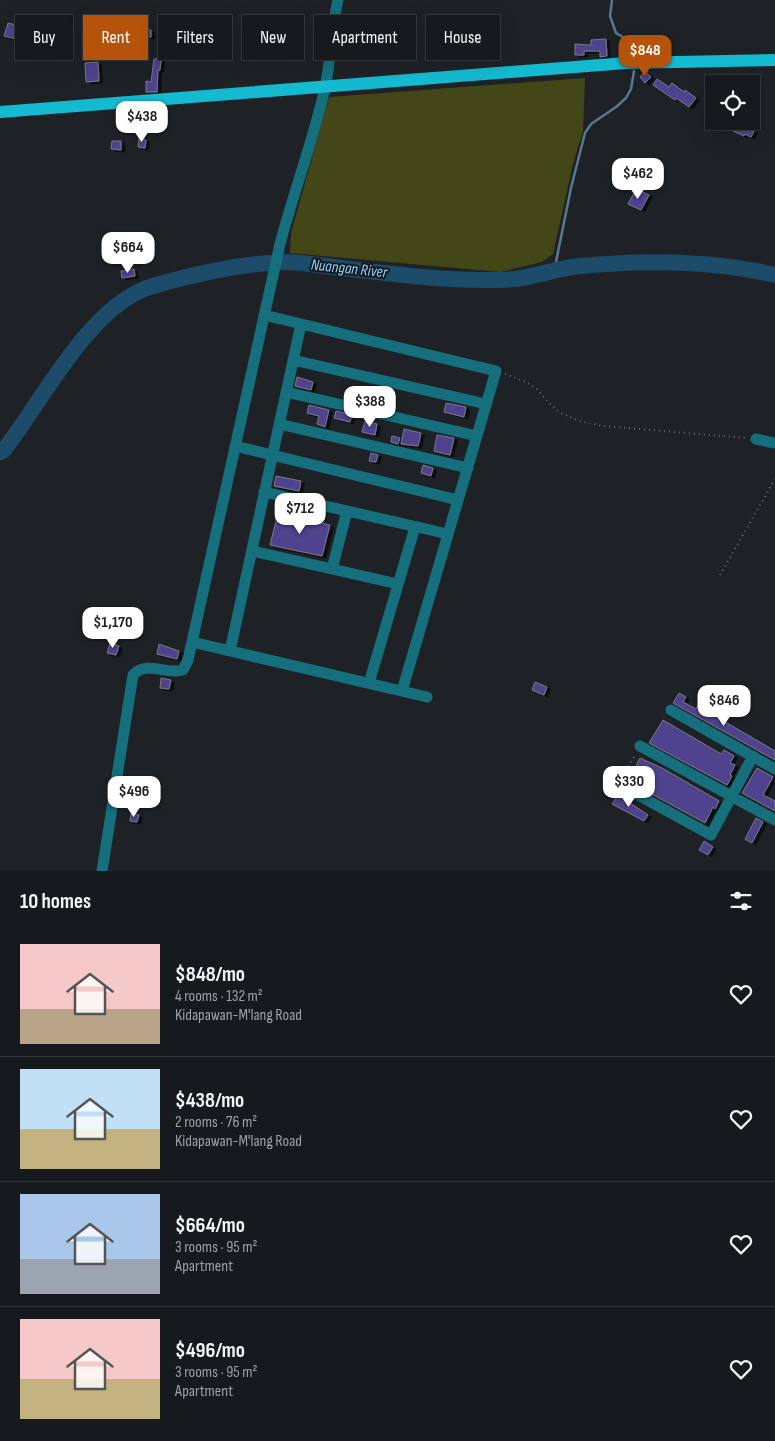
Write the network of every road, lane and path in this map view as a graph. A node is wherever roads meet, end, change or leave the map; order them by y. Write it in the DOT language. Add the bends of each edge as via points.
graph roads {
  1 [pos="338,0"];
  2 [pos="775,60"];
  3 [pos="326,85"];
  4 [pos="0,112"];
  5 [pos="264,315"];
  6 [pos="301,324"];
  7 [pos="293,360"];
  8 [pos="496,371"];
  9 [pos="286,392"];
  10 [pos="486,404"];
  11 [pos="279,424"];
  12 [pos="477,436"];
  13 [pos="756,439"];
  14 [pos="775,443"];
  15 [pos="234,446"];
  16 [pos="272,456"];
  17 [pos="468,468"];
  18 [pos="775,479"];
  19 [pos="264,492"];
  20 [pos="458,500"];
  21 [pos="347,511"];
  22 [pos="415,527"];
  23 [pos="448,534"];
  24 [pos="252,550"];
  25 [pos="332,569"];
  26 [pos="720,575"];
  27 [pos="398,584"];
  28 [pos="192,642"];
  29 [pos="230,651"];
  30 [pos="369,683"];
  31 [pos="402,691"];
  32 [pos="427,697"];
  33 [pos="671,710"];
  34 [pos="640,746"];
  35 [pos="753,756"];
  36 [pos="775,769"];
  37 [pos="618,784"];
  38 [pos="732,796"];
  39 [pos="775,820"];
  40 [pos="102,871"];
  1 -- 3 [label="street"];
  2 -- 3 [label="main road" via="626,63"];
  3 -- 4 [label="main road"];
  3 -- 5 [label="street" via="290,204"];
  5 -- 6 [label="street"];
  5 -- 15 [label="street"];
  6 -- 7 [label="street"];
  6 -- 8 [label="street"];
  7 -- 9 [label="street"];
  7 -- 10 [label="street"];
  8 -- 10 [label="street"];
  8 -- 13 [label="path" via="526,382 559,412 579,421 603,426"];
  9 -- 11 [label="street"];
  9 -- 12 [label="street"];
  10 -- 12 [label="street"];
  11 -- 16 [label="street"];
  11 -- 17 [label="street"];
  12 -- 17 [label="street"];
  13 -- 14 [label="street"];
  15 -- 16 [label="street"];
  15 -- 28 [label="street"];
  16 -- 19 [label="street"];
  16 -- 20 [label="street"];
  17 -- 20 [label="street"];
  18 -- 26 [label="path"];
  19 -- 21 [label="street"];
  19 -- 24 [label="street"];
  20 -- 23 [label="street"];
  21 -- 22 [label="street"];
  21 -- 25 [label="street"];
  22 -- 23 [label="street"];
  22 -- 27 [label="street"];
  23 -- 31 [label="street"];
  24 -- 25 [label="street"];
  24 -- 29 [label="street"];
  25 -- 27 [label="street"];
  27 -- 30 [label="street"];
  28 -- 29 [label="street"];
  28 -- 40 [label="street" via="183,670 144,668 133,675"];
  29 -- 30 [label="street"];
  30 -- 31 [label="street"];
  31 -- 32 [label="street"];
  33 -- 35 [label="street"];
  34 -- 37 [label="path"];
  34 -- 38 [label="street"];
  35 -- 36 [label="street"];
  35 -- 38 [label="street"];
  37 -- 38 [label="street" via="711,835"];
  38 -- 39 [label="street"];
}
